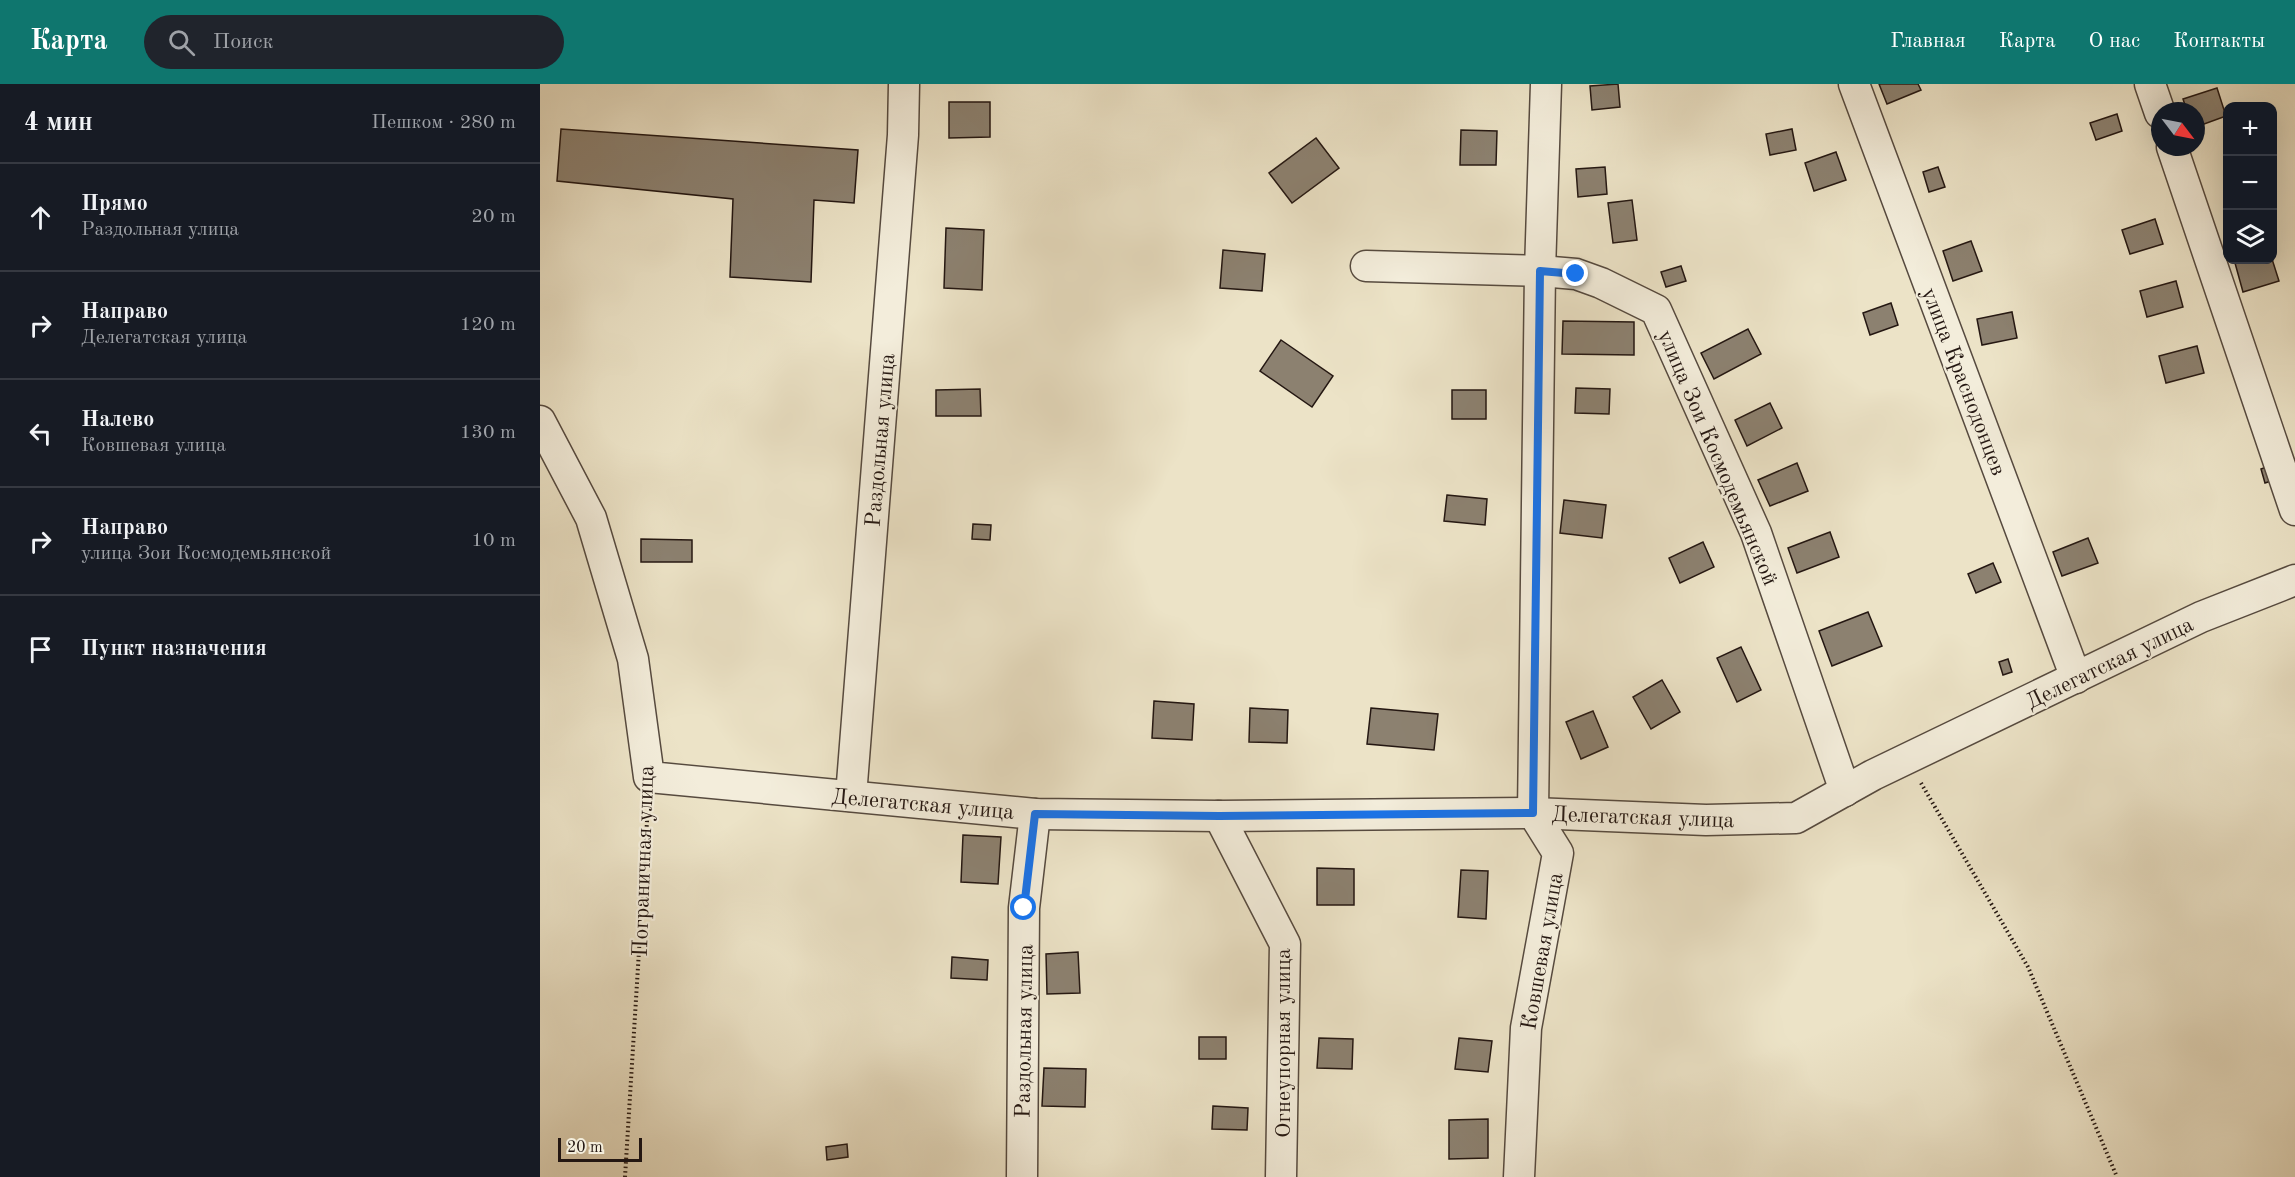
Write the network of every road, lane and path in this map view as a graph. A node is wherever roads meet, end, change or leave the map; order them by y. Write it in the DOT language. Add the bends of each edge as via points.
graph roads {
  1 [pos="904,84"];
  2 [pos="1546,84"];
  3 [pos="1854,84"];
  4 [pos="2150,84"];
  5 [pos="2156,102"];
  6 [pos="2175,156"];
  7 [pos="1366,266"];
  8 [pos="1540,271"];
  9 [pos="540,421"];
  10 [pos="2295,510"];
  11 [pos="2295,580"];
  12 [pos="2076,678"];
  13 [pos="1907,759"];
  14 [pos="649,777"];
  15 [pos="1845,791"];
  16 [pos="851,796"];
  17 [pos="1533,813"];
  18 [pos="1035,814"];
  19 [pos="1219,816"];
  20 [pos="625,1177"];
  21 [pos="1022,1177"];
  22 [pos="1281,1177"];
  23 [pos="1519,1177"];
  24 [pos="2117,1177"];
  1 -- 16 [label="street, Раздольная улица"];
  2 -- 8 [label="street"];
  3 -- 12 [label="street, улица Краснодонцев"];
  4 -- 5 [label="street"];
  6 -- 10 [label="street"];
  7 -- 8 [label="street, улица Зои Космодемьянской"];
  8 -- 15 [label="street, улица Зои Космодемьянской" via="1576,274 1656,309 1756,533"];
  8 -- 17 [label="street"];
  9 -- 14 [label="street, Пограничная улица" via="591,518 633,659"];
  11 -- 12 [label="street, Делегатская улица" via="2201,618"];
  12 -- 13 [label="street, Делегатская улица"];
  13 -- 15 [label="street, Делегатская улица"];
  13 -- 24 [label="path" via="2028,967"];
  14 -- 16 [label="street, Делегатская улица"];
  14 -- 20 [label="path, Пограничная улица"];
  15 -- 17 [label="street, Делегатская улица" via="1796,818 1706,820"];
  16 -- 18 [label="street, Делегатская улица"];
  17 -- 19 [label="street, Делегатская улица"];
  17 -- 23 [label="street, Ковшевая улица" via="1558,853 1526,1028"];
  18 -- 19 [label="street, Делегатская улица"];
  18 -- 21 [label="street, Раздольная улица" via="1024,908"];
  19 -- 22 [label="street, Огнеупорная улица" via="1285,944"];
}
